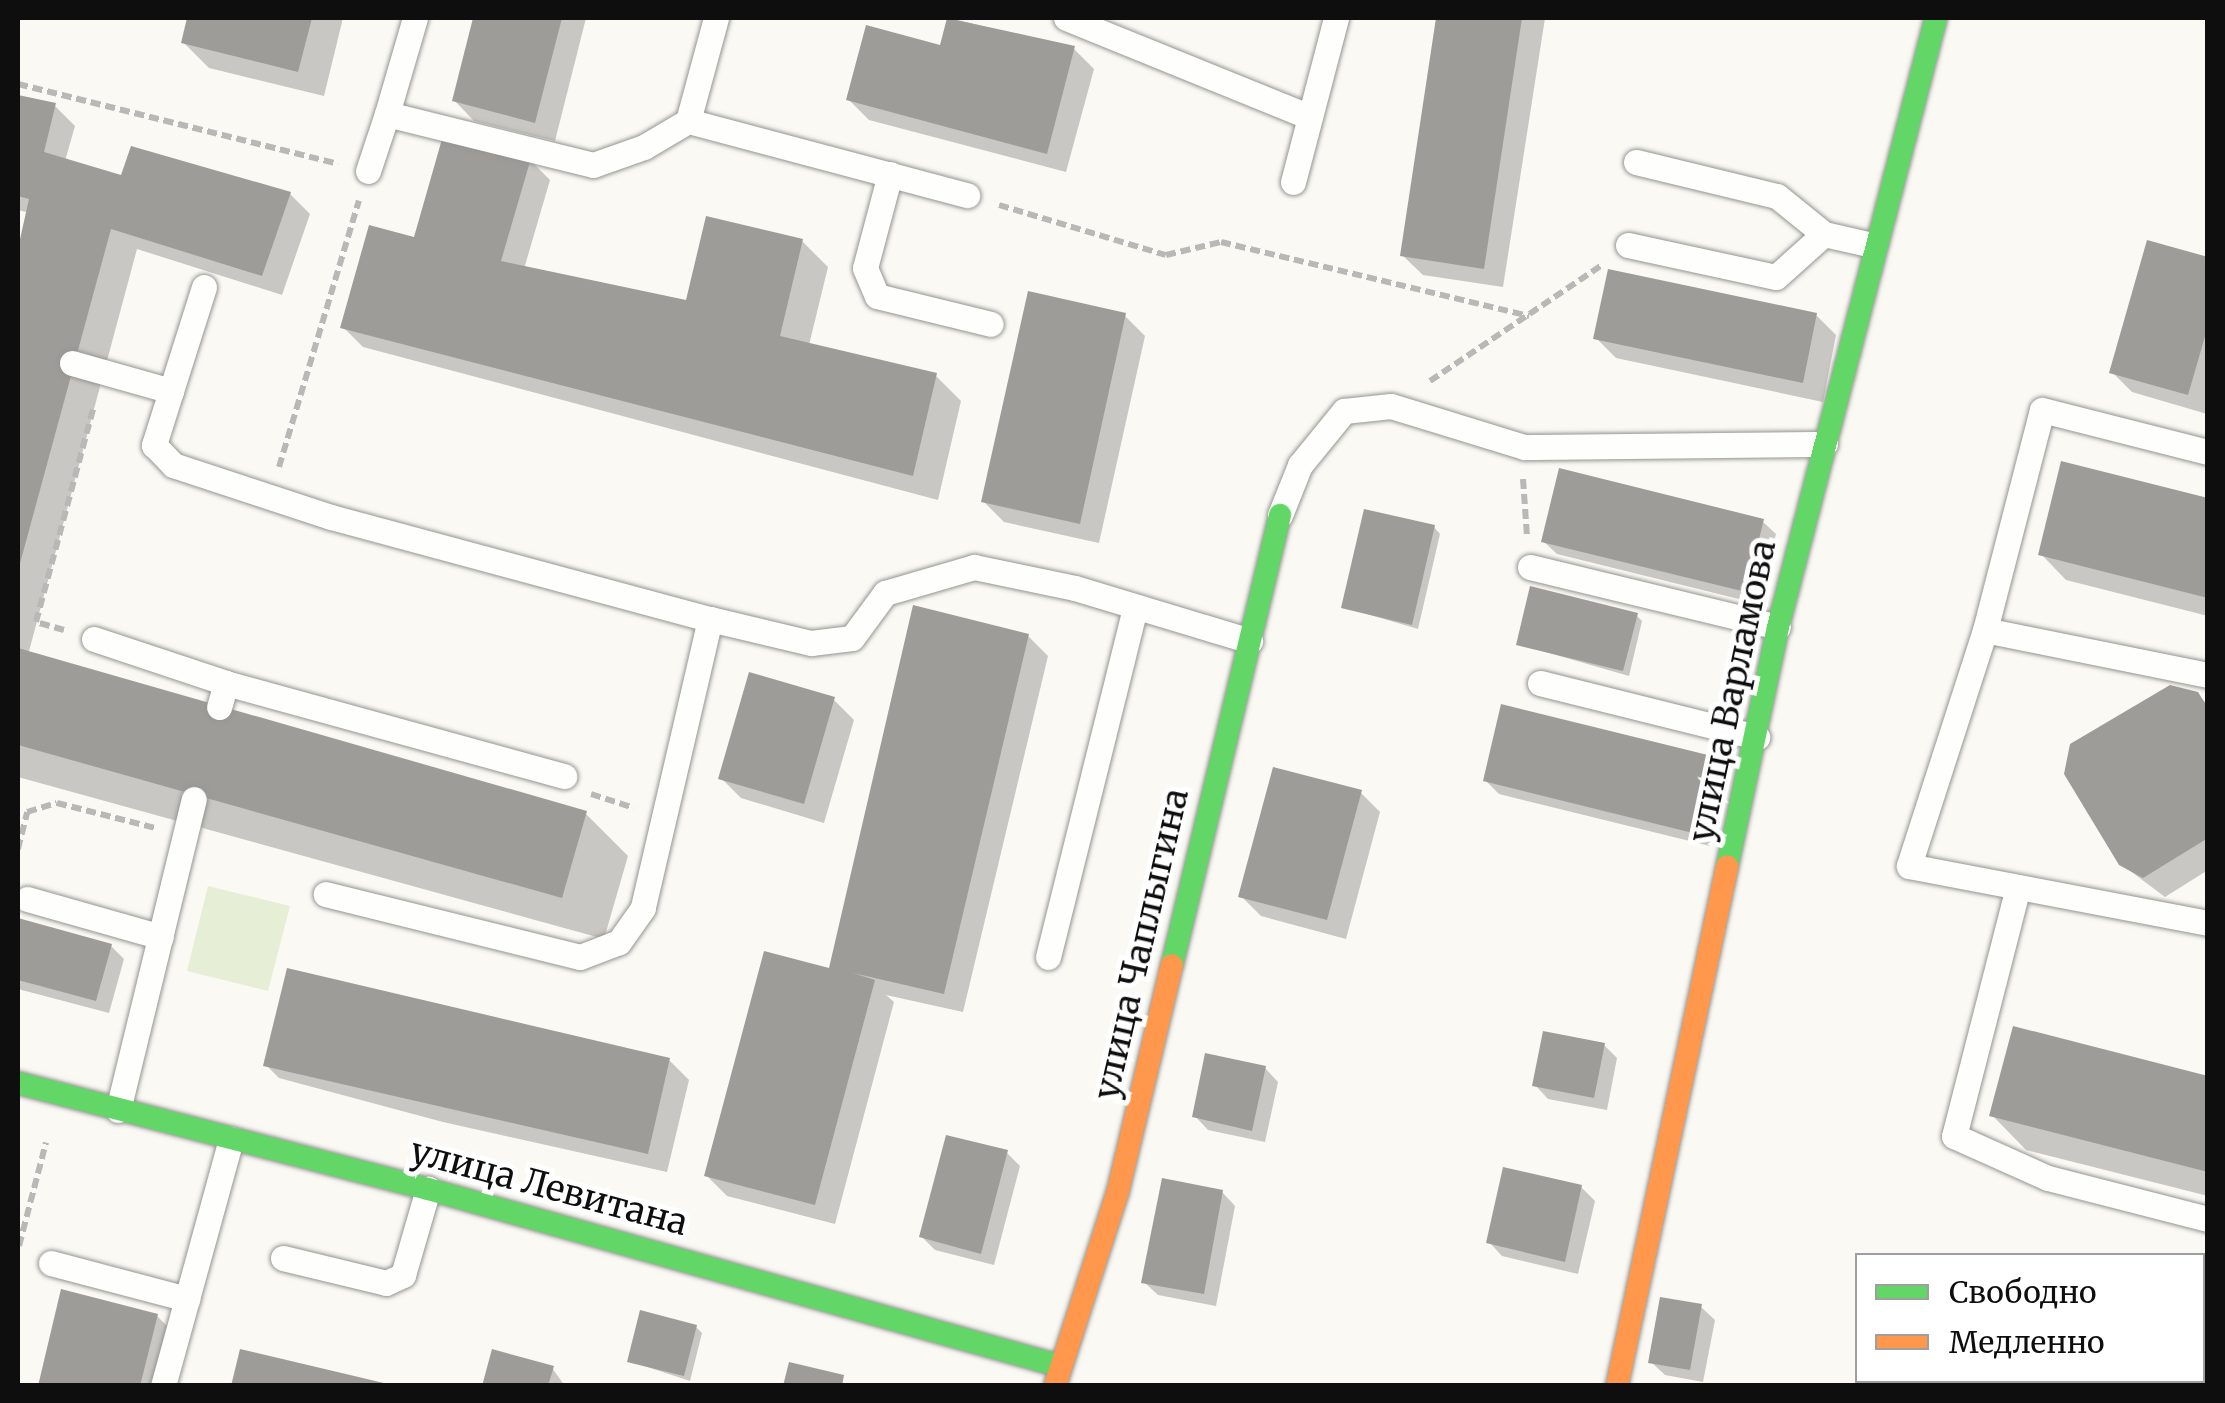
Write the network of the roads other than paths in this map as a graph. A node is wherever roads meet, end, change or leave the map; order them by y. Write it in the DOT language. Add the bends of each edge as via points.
graph roads {
  1 [pos="415,18"];
  2 [pos="716,18"];
  3 [pos="1066,18"];
  4 [pos="1336,18"];
  5 [pos="1936,18"];
  6 [pos="387,114"];
  7 [pos="1310,118"];
  8 [pos="688,121"];
  9 [pos="1636,162"];
  10 [pos="368,171"];
  11 [pos="890,174"];
  12 [pos="1292,182"];
  13 [pos="966,195"];
  14 [pos="1824,234"];
  15 [pos="1872,245"];
  16 [pos="1621,251"];
  17 [pos="204,287"];
  18 [pos="991,324"];
  19 [pos="72,362"];
  20 [pos="171,391"];
  21 [pos="1825,444"];
  22 [pos="2208,452"];
  23 [pos="1280,515"];
  24 [pos="1530,568"];
  25 [pos="1135,606"];
  26 [pos="710,619"];
  27 [pos="1778,628"];
  28 [pos="1985,630"];
  29 [pos="94,639"];
  30 [pos="1250,641"];
  31 [pos="2208,675"];
  32 [pos="1540,682"];
  33 [pos="1757,737"];
  34 [pos="564,776"];
  35 [pos="194,799"];
  36 [pos="2018,887"];
  37 [pos="326,894"];
  38 [pos="27,899"];
  39 [pos="2208,923"];
  40 [pos="160,937"];
  41 [pos="1048,957"];
  42 [pos="18,1084"];
  43 [pos="118,1110"];
  44 [pos="231,1138"];
  45 [pos="428,1189"];
  46 [pos="2208,1219"];
  47 [pos="283,1258"];
  48 [pos="51,1263"];
  49 [pos="187,1298"];
  50 [pos="1058,1376"];
  51 [pos="164,1386"];
  52 [pos="1617,1386"];
  1 -- 6 [label="lane"];
  2 -- 8 [label="lane"];
  3 -- 7 [label="lane"];
  4 -- 7 [label="lane"];
  5 -- 15 [label="street, улица Варламова"];
  6 -- 8 [label="lane" via="593,165 644,147"];
  6 -- 10 [label="lane"];
  7 -- 12 [label="lane"];
  8 -- 11 [label="lane"];
  9 -- 14 [label="lane" via="1777,196"];
  11 -- 13 [label="lane"];
  11 -- 18 [label="lane" via="865,268 877,296"];
  14 -- 15 [label="lane"];
  14 -- 16 [label="lane" via="1776,277"];
  15 -- 21 [label="street, улица Варламова"];
  17 -- 20 [label="lane"];
  19 -- 20 [label="lane"];
  20 -- 26 [label="lane" via="154,445 173,465"];
  21 -- 23 [label="lane" via="1524,446 1391,406 1344,411 1318,436"];
  21 -- 27 [label="street, улица Варламова"];
  22 -- 28 [label="lane" via="2042,410"];
  23 -- 30 [label="street, улица Чаплыгина"];
  24 -- 27 [label="lane"];
  25 -- 26 [label="lane" via="974,567 885,592 852,638 811,643"];
  25 -- 30 [label="lane"];
  25 -- 41 [label="lane"];
  26 -- 37 [label="lane" via="643,908 620,942 580,956"];
  27 -- 33 [label="street, улица Варламова"];
  28 -- 31 [label="lane"];
  28 -- 36 [label="lane" via="1909,866"];
  29 -- 34 [label="lane" via="222,695"];
  30 -- 50 [label="street, улица Чаплыгина" via="1118,1190"];
  32 -- 33 [label="lane"];
  33 -- 52 [label="street, улица Варламова"];
  35 -- 40 [label="lane"];
  36 -- 39 [label="lane"];
  36 -- 46 [label="lane" via="1954,1136 2048,1178"];
  38 -- 40 [label="lane"];
  40 -- 43 [label="lane"];
  42 -- 43 [label="street, улица Левитана"];
  43 -- 44 [label="street, улица Левитана"];
  44 -- 45 [label="street, улица Левитана"];
  44 -- 49 [label="lane"];
  45 -- 47 [label="lane" via="404,1275 386,1284"];
  45 -- 50 [label="street, улица Левитана"];
  48 -- 49 [label="lane"];
  49 -- 51 [label="lane"];
}
